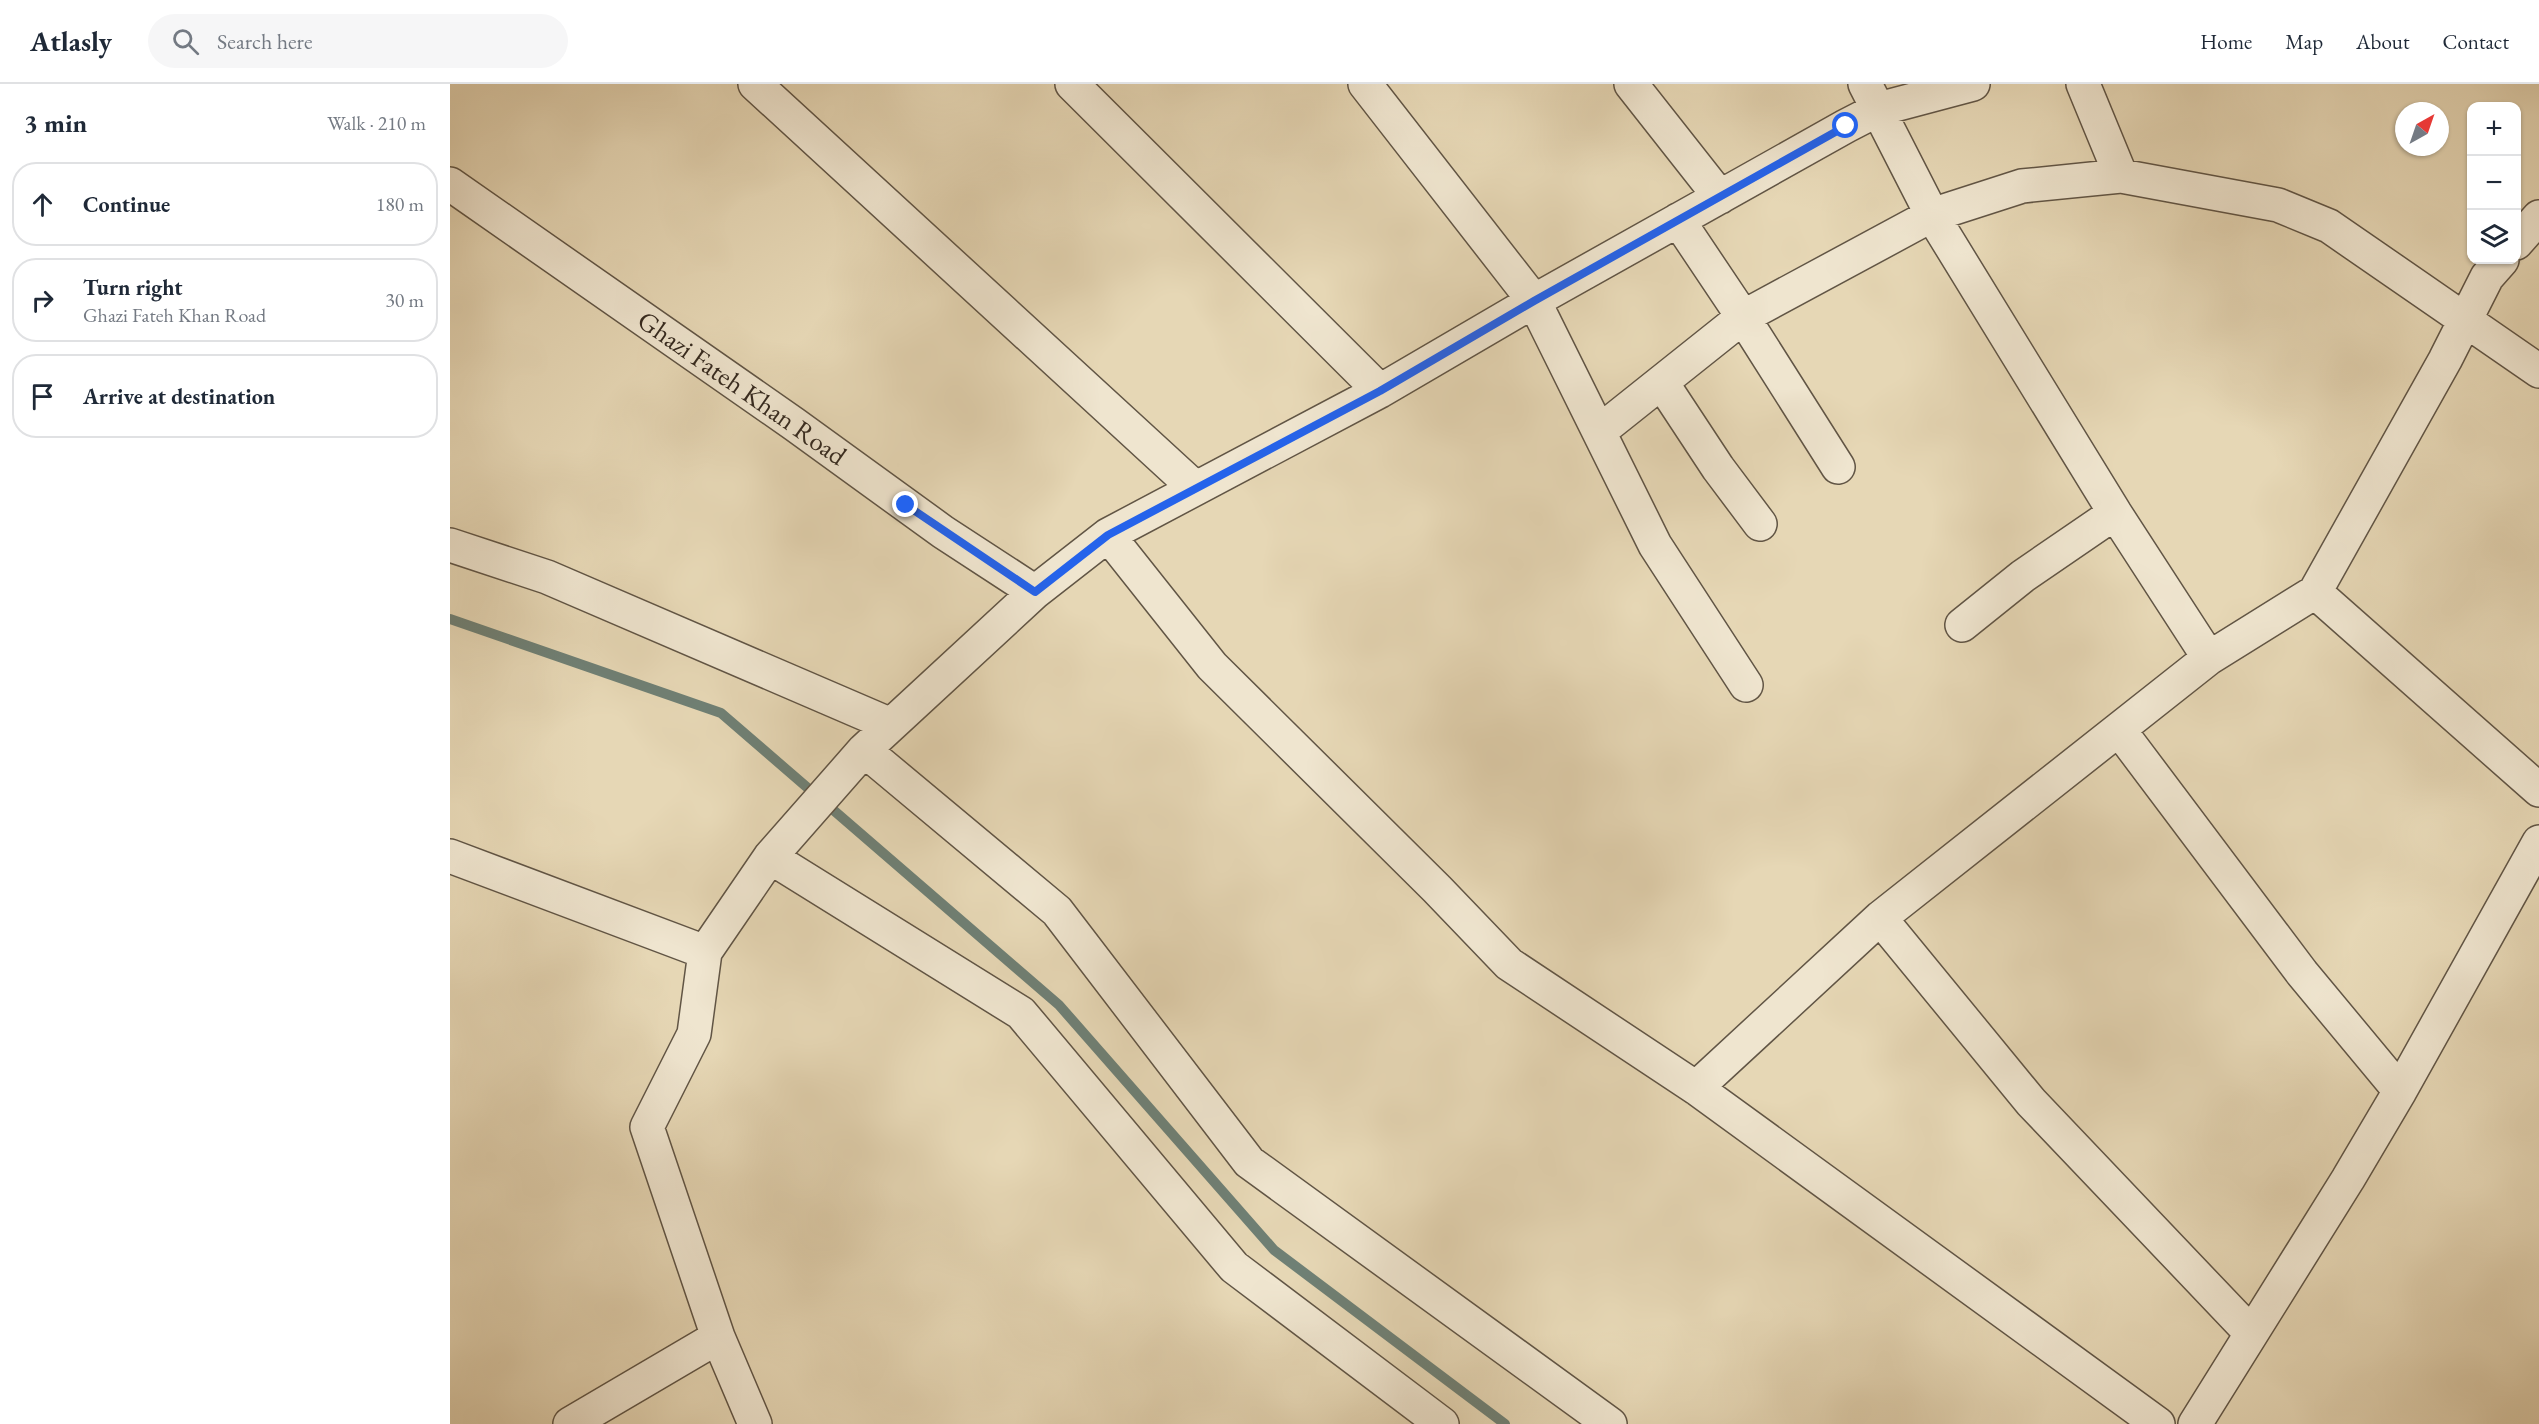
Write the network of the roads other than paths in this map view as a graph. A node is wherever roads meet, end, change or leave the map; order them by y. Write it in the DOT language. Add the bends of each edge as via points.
graph roads {
  1 [pos="755,84"];
  2 [pos="1072,84"];
  3 [pos="1365,84"];
  4 [pos="1631,84"];
  5 [pos="1973,84"];
  6 [pos="2084,84"];
  7 [pos="1872,97"];
  8 [pos="2121,176"];
  9 [pos="450,184"];
  10 [pos="1720,197"];
  11 [pos="1932,215"];
  12 [pos="2539,217"];
  13 [pos="1678,220"];
  14 [pos="2521,238"];
  15 [pos="2498,264"];
  16 [pos="1534,301"];
  17 [pos="1743,317"];
  18 [pos="2466,319"];
  19 [pos="2539,370"];
  20 [pos="1662,383"];
  21 [pos="1380,391"];
  22 [pos="1600,431"];
  23 [pos="1838,467"];
  24 [pos="1194,488"];
  25 [pos="2115,513"];
  26 [pos="1760,524"];
  27 [pos="1108,535"];
  28 [pos="450,544"];
  29 [pos="1035,592"];
  30 [pos="2315,592"];
  31 [pos="1962,625"];
  32 [pos="2209,658"];
  33 [pos="1746,685"];
  34 [pos="891,726"];
  35 [pos="2120,730"];
  36 [pos="864,750"];
  37 [pos="2539,790"];
  38 [pos="2539,842"];
  39 [pos="779,845"];
  40 [pos="450,856"];
  41 [pos="1880,918"];
  42 [pos="705,952"];
  43 [pos="1696,1088"];
  44 [pos="2400,1091"];
  45 [pos="2251,1333"];
  46 [pos="718,1337"];
  47 [pos="570,1424"];
  48 [pos="755,1424"];
  49 [pos="1442,1424"];
  50 [pos="1610,1424"];
  51 [pos="2158,1424"];
  52 [pos="2195,1424"];
  1 -- 24 [label="street"];
  2 -- 21 [label="street"];
  3 -- 16 [label="street"];
  4 -- 10 [label="street"];
  5 -- 7 [label="street"];
  6 -- 8 [label="street"];
  7 -- 10 [label="street"];
  7 -- 11 [label="street"];
  8 -- 11 [label="street" via="2022,186"];
  8 -- 18 [label="street" via="2278,205 2329,226"];
  9 -- 29 [label="street, Ghazi Fateh Khan Road" via="943,532"];
  10 -- 13 [label="street"];
  11 -- 17 [label="street"];
  11 -- 25 [label="street"];
  12 -- 14 [label="street"];
  13 -- 16 [label="street"];
  13 -- 17 [label="street"];
  15 -- 18 [label="street" via="2487,277"];
  16 -- 21 [label="street"];
  16 -- 22 [label="street"];
  17 -- 20 [label="street"];
  17 -- 23 [label="street"];
  18 -- 19 [label="street"];
  18 -- 30 [label="street"];
  20 -- 22 [label="street"];
  20 -- 26 [label="street"];
  21 -- 24 [label="street"];
  22 -- 33 [label="street" via="1655,545"];
  24 -- 27 [label="street"];
  25 -- 31 [label="street" via="2023,576"];
  25 -- 32 [label="street"];
  27 -- 29 [label="street"];
  27 -- 43 [label="street" via="1212,666 1509,964"];
  28 -- 34 [label="street" via="547,577"];
  29 -- 34 [label="street"];
  30 -- 32 [label="street"];
  30 -- 37 [label="street"];
  32 -- 35 [label="street"];
  34 -- 36 [label="street"];
  35 -- 41 [label="street"];
  35 -- 44 [label="street" via="2302,974"];
  36 -- 39 [label="street"];
  36 -- 50 [label="street" via="1058,911 1249,1162"];
  38 -- 44 [label="street"];
  39 -- 42 [label="street"];
  39 -- 49 [label="street" via="1021,1013 1234,1267"];
  40 -- 42 [label="street"];
  41 -- 43 [label="street"];
  41 -- 45 [label="street" via="2031,1102"];
  42 -- 46 [label="street" via="694,1034 647,1127"];
  43 -- 51 [label="street"];
  44 -- 45 [label="street"];
  45 -- 52 [label="street"];
  46 -- 47 [label="street"];
  46 -- 48 [label="street"];
}
